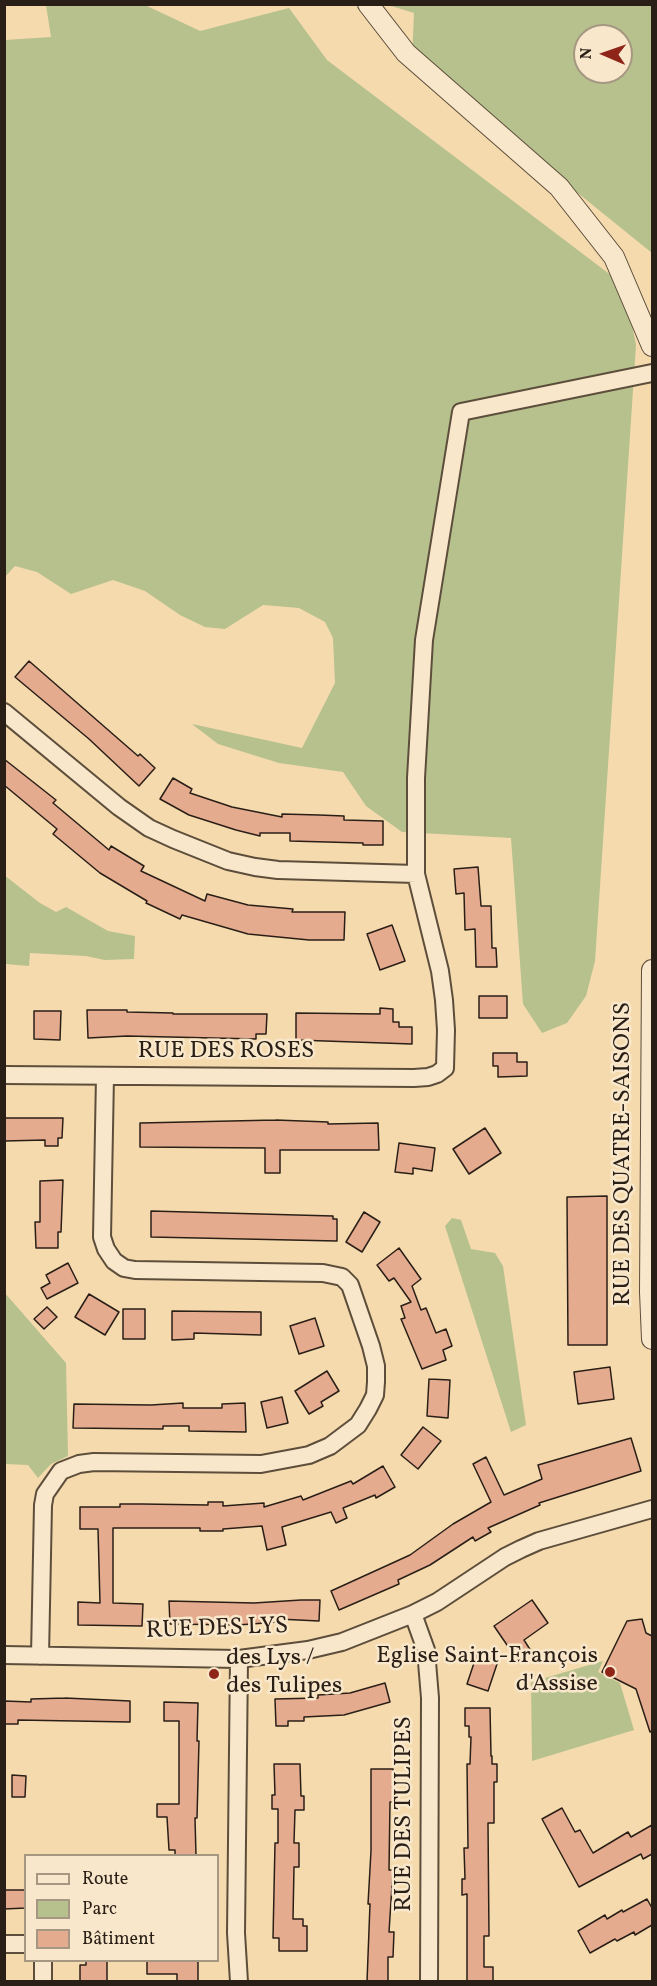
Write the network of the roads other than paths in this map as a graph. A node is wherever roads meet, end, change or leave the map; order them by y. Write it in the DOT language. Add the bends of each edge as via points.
graph roads {
  1 [pos="368,4"];
  2 [pos="652,346"];
  3 [pos="652,373"];
  4 [pos="4,712"];
  5 [pos="416,874"];
  6 [pos="652,970"];
  7 [pos="4,1075"];
  8 [pos="105,1076"];
  9 [pos="652,1078"];
  10 [pos="652,1339"];
  11 [pos="652,1509"];
  12 [pos="413,1614"];
  13 [pos="4,1655"];
  14 [pos="40,1656"];
  15 [pos="239,1659"];
  16 [pos="4,1944"];
  17 [pos="24,1944"];
  18 [pos="43,1962"];
  19 [pos="43,1982"];
  20 [pos="238,1982"];
  21 [pos="429,1982"];
  1 -- 2 [label="street" via="406,53 558,187 614,257"];
  3 -- 5 [label="street" via="461,412 424,640 416,778"];
  4 -- 5 [label="street" via="134,819 184,844 255,867"];
  5 -- 8 [label="street, RUE DES ROSES" via="443,990 444,1068 437,1074 414,1078"];
  6 -- 9 [label="street, RUE DES QUATRE-SAISONS"];
  7 -- 8 [label="street, RUE DES ROSES"];
  8 -- 14 [label="street" via="102,1236 114,1262 135,1270 323,1273 342,1277 351,1285 371,1346 376,1366 375,1395 358,1425 330,1446 309,1455 261,1464 94,1462 61,1472 48,1488 43,1505"];
  9 -- 10 [label="street, RUE DES QUATRE-SAISONS"];
  11 -- 12 [label="street, RUE DES LYS" via="521,1549"];
  12 -- 15 [label="street, RUE DES LYS" via="342,1642"];
  12 -- 21 [label="street, RUE DES TULIPES" via="426,1650 430,1698"];
  13 -- 14 [label="street, RUE DES LYS"];
  14 -- 15 [label="street, RUE DES LYS"];
  15 -- 20 [label="street"];
  16 -- 17 [label="street"];
  18 -- 19 [label="street"];
}
